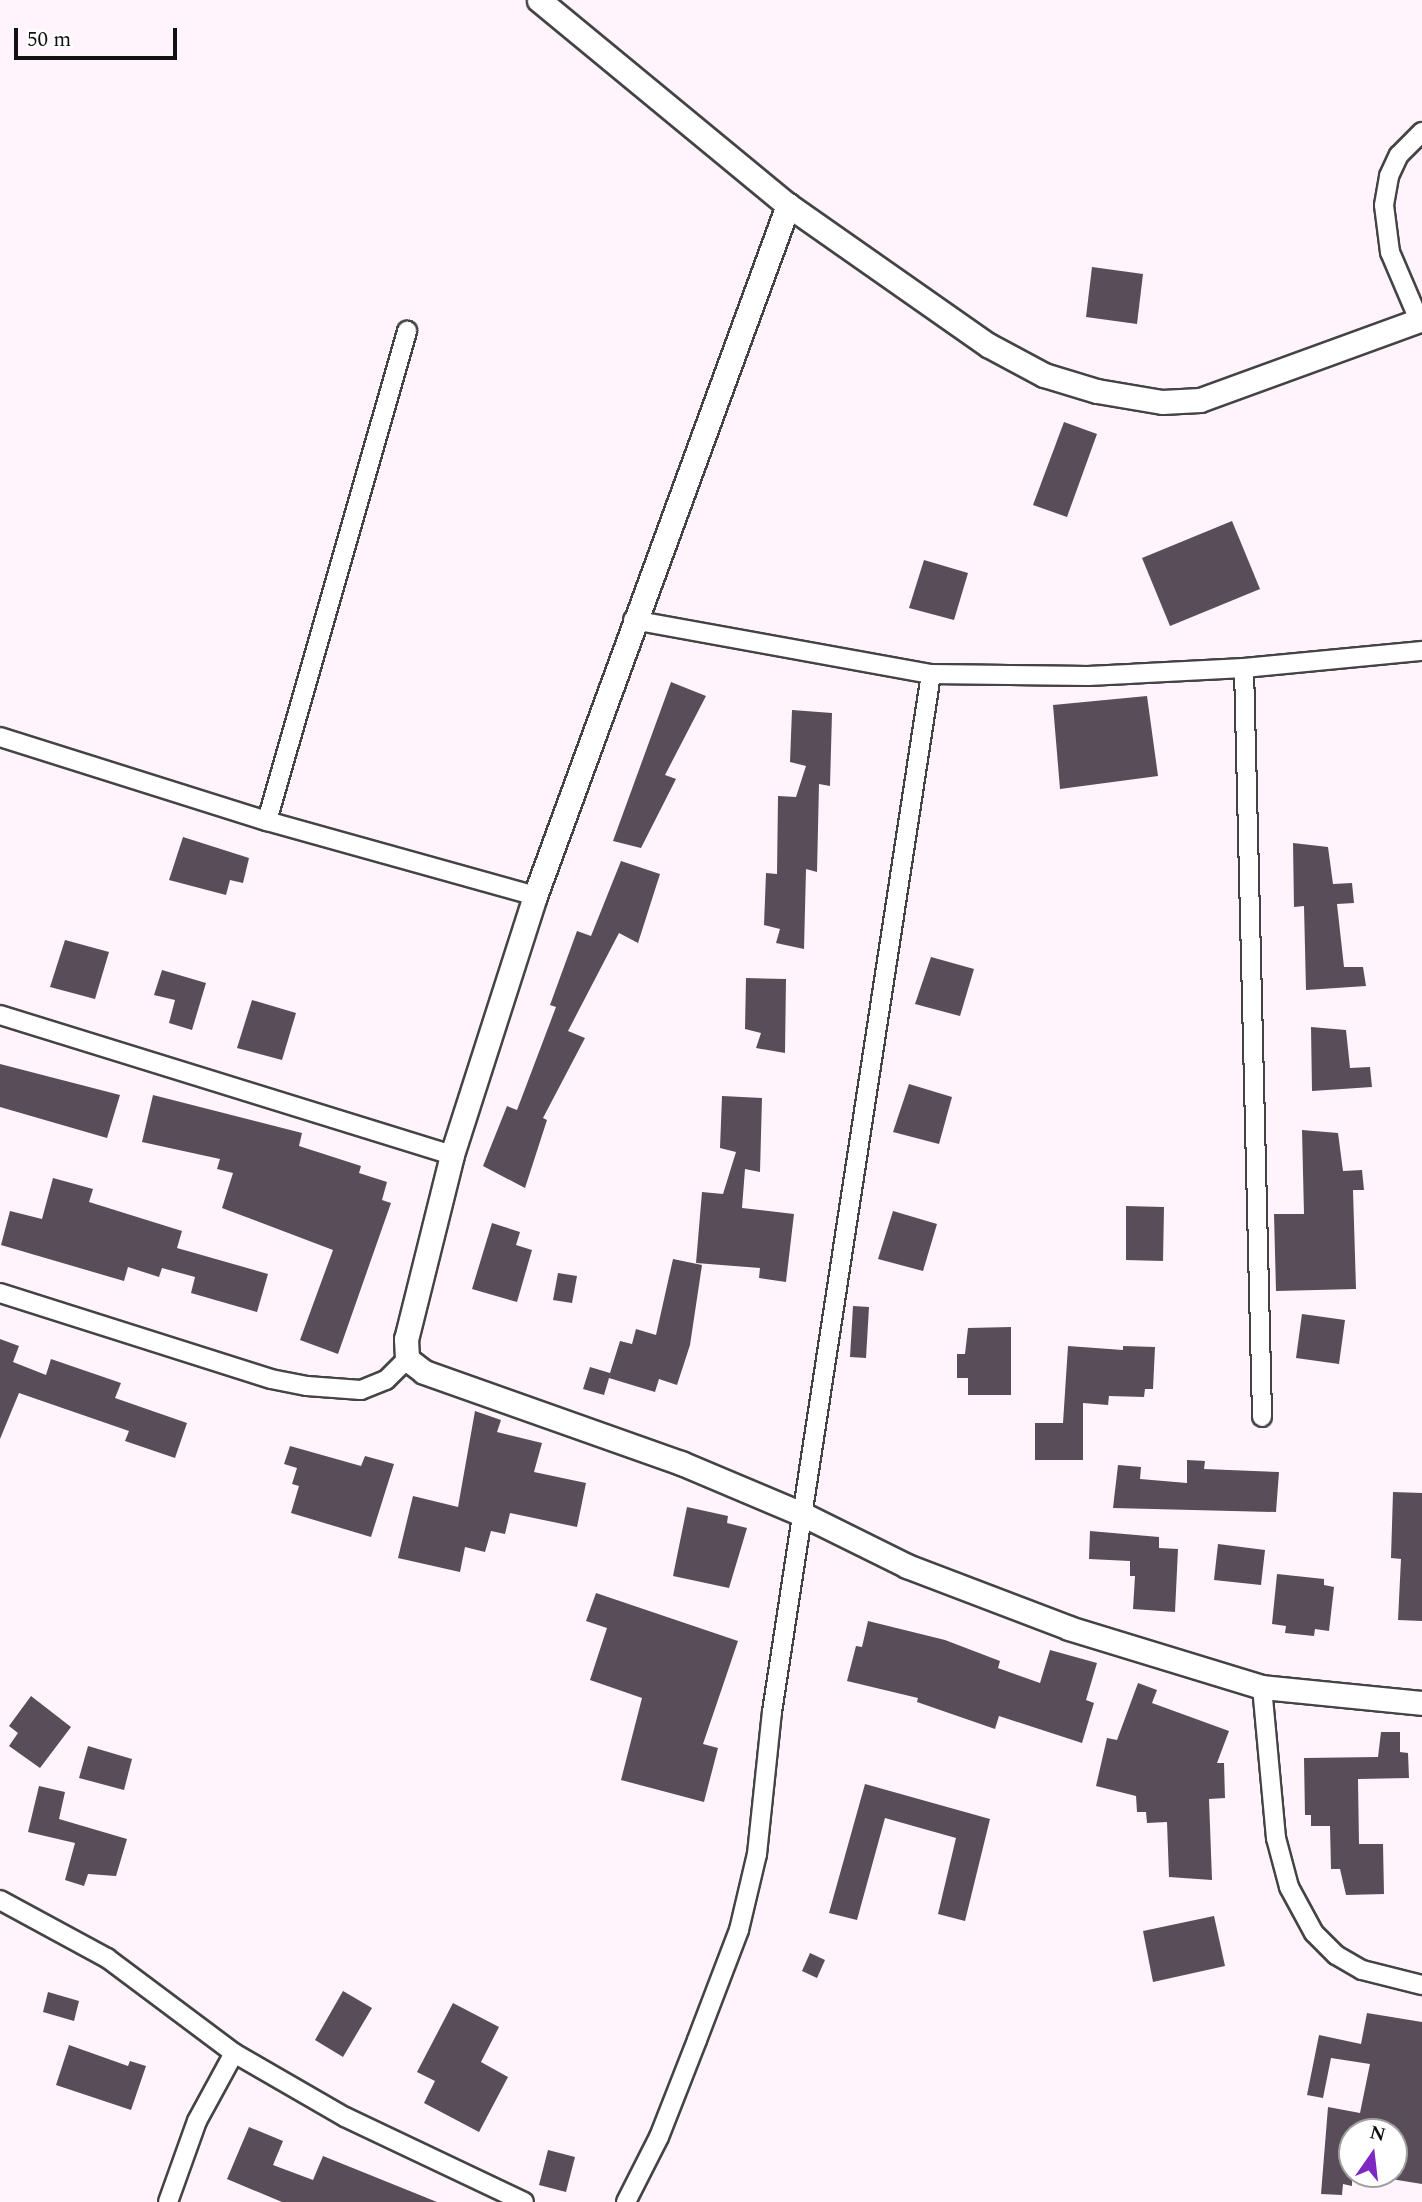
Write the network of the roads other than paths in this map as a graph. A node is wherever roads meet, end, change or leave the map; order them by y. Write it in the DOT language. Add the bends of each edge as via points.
graph roads {
  1 [pos="539,0"];
  2 [pos="1422,132"];
  3 [pos="788,205"];
  4 [pos="1420,319"];
  5 [pos="407,331"];
  6 [pos="633,620"];
  7 [pos="1422,651"];
  8 [pos="1244,668"];
  9 [pos="931,674"];
  10 [pos="0,737"];
  11 [pos="267,821"];
  12 [pos="535,896"];
  13 [pos="0,1016"];
  14 [pos="452,1155"];
  15 [pos="0,1293"];
  16 [pos="407,1359"];
  17 [pos="1262,1417"];
  18 [pos="802,1514"];
  19 [pos="1262,1688"];
  20 [pos="1422,1703"];
  21 [pos="0,1900"];
  22 [pos="1422,1985"];
  23 [pos="234,2053"];
  24 [pos="168,2202"];
  25 [pos="524,2202"];
  26 [pos="626,2202"];
  1 -- 3 [label="street"];
  2 -- 4 [label="street" via="1399,155 1388,176 1384,205 1390,252"];
  3 -- 4 [label="street" via="988,345 1044,375 1097,391 1162,402 1200,400"];
  3 -- 6 [label="street"];
  5 -- 11 [label="street"];
  6 -- 9 [label="street"];
  6 -- 12 [label="street"];
  7 -- 8 [label="street"];
  8 -- 9 [label="street" via="1088,676"];
  8 -- 17 [label="street"];
  9 -- 18 [label="street"];
  10 -- 11 [label="street"];
  11 -- 12 [label="street"];
  12 -- 14 [label="street"];
  13 -- 14 [label="street"];
  14 -- 16 [label="street" via="406,1339"];
  15 -- 16 [label="street" via="307,1387 361,1390 386,1380"];
  16 -- 18 [label="street" via="424,1371 681,1463"];
  18 -- 19 [label="street" via="907,1566 1069,1628"];
  18 -- 26 [label="street" via="772,1712 757,1854 739,1930 659,2137"];
  19 -- 20 [label="street"];
  19 -- 22 [label="street" via="1276,1839 1289,1887 1314,1933 1336,1955 1362,1970"];
  21 -- 23 [label="street" via="107,1958"];
  23 -- 24 [label="street" via="197,2121"];
  23 -- 25 [label="street" via="345,2116"];
}
